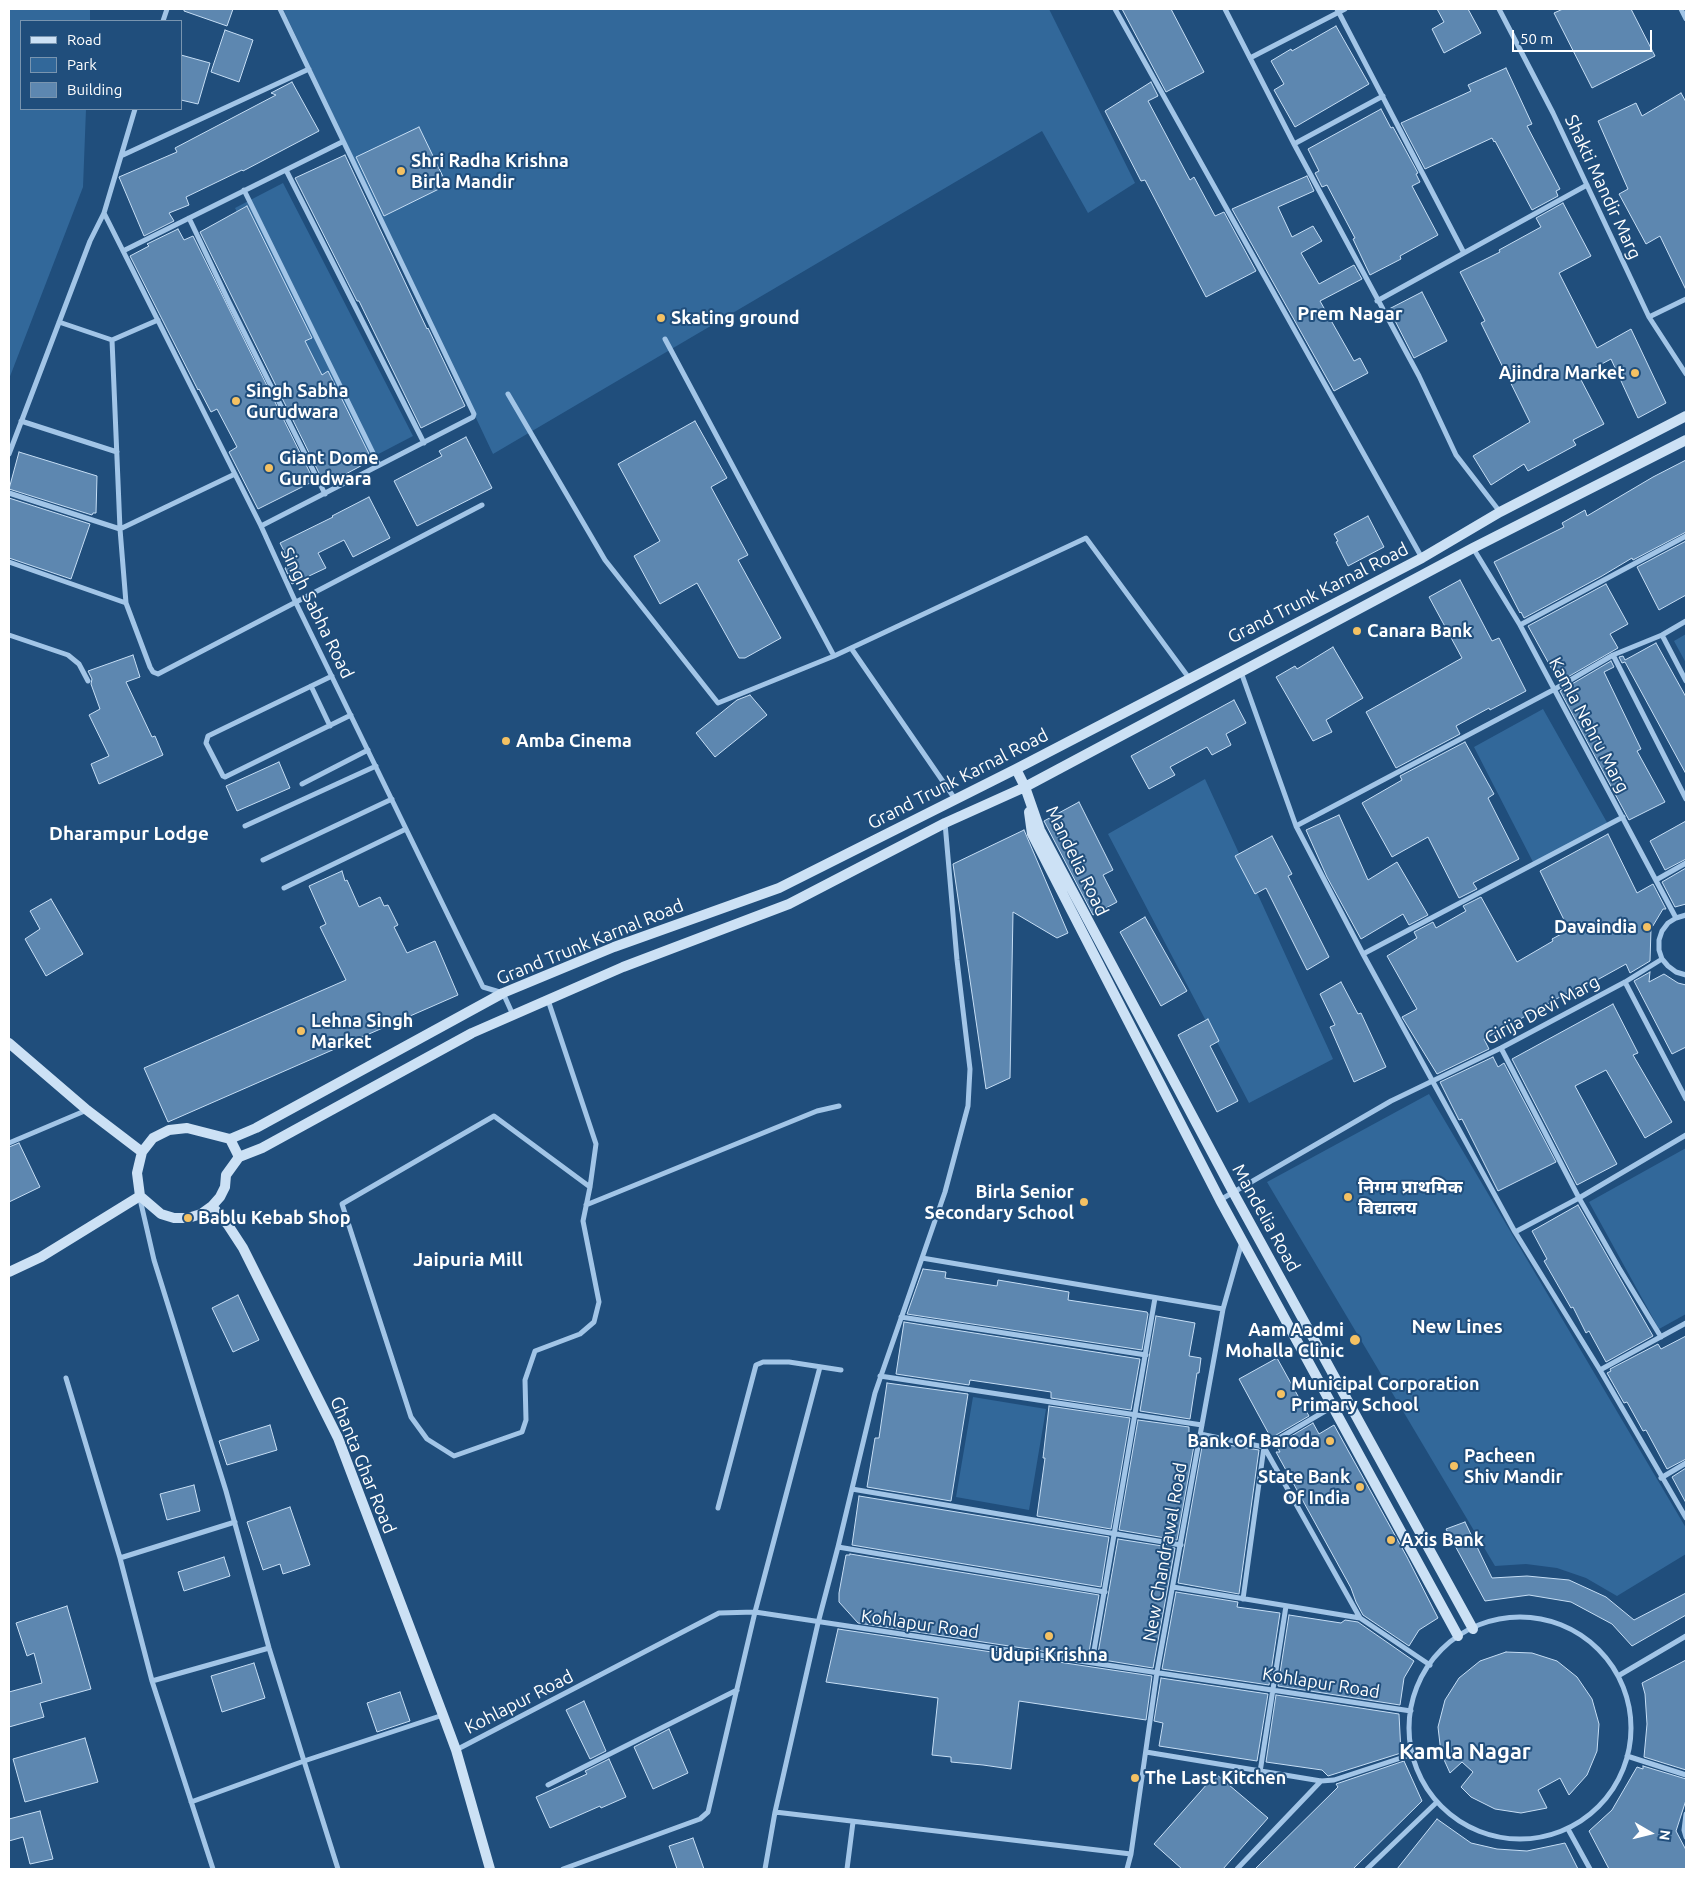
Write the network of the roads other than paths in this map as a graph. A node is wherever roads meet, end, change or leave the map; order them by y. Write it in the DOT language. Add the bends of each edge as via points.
graph roads {
  1 [pos="280,9"];
  2 [pos="1115,9"];
  3 [pos="1225,9"];
  4 [pos="1345,9"];
  5 [pos="1500,9"];
  6 [pos="1681,9"];
  7 [pos="1338,10"];
  8 [pos="1686,19"];
  9 [pos="1250,58"];
  10 [pos="309,70"];
  11 [pos="1383,96"];
  12 [pos="136,110"];
  13 [pos="342,142"];
  14 [pos="1294,144"];
  15 [pos="122,155"];
  16 [pos="286,170"];
  17 [pos="1586,185"];
  18 [pos="244,190"];
  19 [pos="104,213"];
  20 [pos="189,218"];
  21 [pos="123,251"];
  22 [pos="1464,254"];
  23 [pos="1686,299"];
  24 [pos="1377,300"];
  25 [pos="1649,317"];
  26 [pos="158,320"];
  27 [pos="59,322"];
  28 [pos="665,339"];
  29 [pos="112,340"];
  30 [pos="1686,374"];
  31 [pos="508,394"];
  32 [pos="1686,416"];
  33 [pos="21,421"];
  34 [pos="1686,440"];
  35 [pos="424,443"];
  36 [pos="117,452"];
  37 [pos="9,454"];
  38 [pos="379,465"];
  39 [pos="235,474"];
  40 [pos="9,494"];
  41 [pos="325,494"];
  42 [pos="482,505"];
  43 [pos="1500,512"];
  44 [pos="260,526"];
  45 [pos="120,529"];
  46 [pos="1686,536"];
  47 [pos="1473,548"];
  48 [pos="1422,558"];
  49 [pos="9,562"];
  50 [pos="296,602"];
  51 [pos="126,603"];
  52 [pos="1686,621"];
  53 [pos="1520,625"];
  54 [pos="1662,635"];
  55 [pos="9,636"];
  56 [pos="851,648"];
  57 [pos="1613,655"];
  58 [pos="834,656"];
  59 [pos="1241,672"];
  60 [pos="332,676"];
  61 [pos="1189,678"];
  62 [pos="88,681"];
  63 [pos="1686,681"];
  64 [pos="311,686"];
  65 [pos="1555,689"];
  66 [pos="351,715"];
  67 [pos="330,726"];
  68 [pos="368,750"];
  69 [pos="376,766"];
  70 [pos="1016,768"];
  71 [pos="302,784"];
  72 [pos="1025,787"];
  73 [pos="392,799"];
  74 [pos="955,799"];
  75 [pos="1686,799"];
  76 [pos="1622,817"];
  77 [pos="945,824"];
  78 [pos="245,826"];
  79 [pos="1296,826"];
  80 [pos="406,829"];
  81 [pos="264,860"];
  82 [pos="1686,863"];
  83 [pos="1656,880"];
  84 [pos="284,888"];
  85 [pos="1686,915"];
  86 [pos="1676,918"];
  87 [pos="1364,954"];
  88 [pos="1662,959"];
  89 [pos="1686,975"];
  90 [pos="1624,982"];
  91 [pos="503,993"];
  92 [pos="548,1000"];
  93 [pos="513,1015"];
  94 [pos="9,1042"];
  95 [pos="1501,1048"];
  96 [pos="1433,1082"];
  97 [pos="1686,1099"];
  98 [pos="839,1106"];
  99 [pos="87,1110"];
  100 [pos="1686,1135"];
  101 [pos="230,1139"];
  102 [pos="9,1143"];
  103 [pos="142,1152"];
  104 [pos="239,1157"];
  105 [pos="590,1187"];
  106 [pos="1233,1192"];
  107 [pos="140,1196"];
  108 [pos="1579,1198"];
  109 [pos="1220,1200"];
  110 [pos="586,1205"];
  111 [pos="212,1206"];
  112 [pos="1515,1232"];
  113 [pos="1242,1241"];
  114 [pos="922,1258"];
  115 [pos="9,1272"];
  116 [pos="1155,1298"];
  117 [pos="1223,1309"];
  118 [pos="901,1317"];
  119 [pos="1686,1323"];
  120 [pos="1661,1337"];
  121 [pos="1146,1355"];
  122 [pos="820,1367"];
  123 [pos="841,1370"];
  124 [pos="1600,1370"];
  125 [pos="880,1376"];
  126 [pos="66,1378"];
  127 [pos="1332,1407"];
  128 [pos="1136,1413"];
  129 [pos="1202,1425"];
  130 [pos="1200,1434"];
  131 [pos="1264,1447"];
  132 [pos="1686,1463"];
  133 [pos="1661,1478"];
  134 [pos="852,1489"];
  135 [pos="718,1508"];
  136 [pos="1686,1518"];
  137 [pos="235,1522"];
  138 [pos="1115,1533"];
  139 [pos="1181,1545"];
  140 [pos="838,1547"];
  141 [pos="120,1558"];
  142 [pos="1173,1587"];
  143 [pos="1105,1592"];
  144 [pos="1243,1599"];
  145 [pos="1286,1606"];
  146 [pos="755,1612"];
  147 [pos="1360,1618"];
  148 [pos="818,1623"];
  149 [pos="1473,1629"];
  150 [pos="1458,1636"];
  151 [pos="1686,1636"];
  152 [pos="269,1648"];
  153 [pos="1092,1662"];
  154 [pos="1430,1665"];
  155 [pos="1157,1672"];
  156 [pos="1618,1676"];
  157 [pos="152,1681"];
  158 [pos="1273,1689"];
  159 [pos="737,1690"];
  160 [pos="1411,1711"];
  161 [pos="443,1715"];
  162 [pos="456,1750"];
  163 [pos="1146,1752"];
  164 [pos="1413,1754"];
  165 [pos="1627,1756"];
  166 [pos="304,1761"];
  167 [pos="1260,1772"];
  168 [pos="1686,1775"];
  169 [pos="1321,1782"];
  170 [pos="548,1785"];
  171 [pos="192,1802"];
  172 [pos="1437,1802"];
  173 [pos="774,1812"];
  174 [pos="1686,1814"];
  175 [pos="853,1822"];
  176 [pos="1568,1829"];
  177 [pos="1686,1837"];
  178 [pos="1131,1854"];
  179 [pos="213,1869"];
  180 [pos="338,1869"];
  181 [pos="490,1869"];
  182 [pos="564,1869"];
  183 [pos="765,1869"];
  184 [pos="846,1869"];
  185 [pos="1127,1869"];
  186 [pos="1237,1869"];
  187 [pos="1367,1869"];
  188 [pos="1590,1869"];
  1 -- 10 [label="street"];
  2 -- 48 [label="street"];
  3 -- 9 [label="street"];
  4 -- 7 [label="street"];
  5 -- 17 [label="street, Shakti Mandir Marg"];
  6 -- 8 [label="street"];
  7 -- 9 [label="street"];
  7 -- 11 [label="street"];
  9 -- 14 [label="street"];
  10 -- 13 [label="street"];
  10 -- 15 [label="street"];
  11 -- 14 [label="street"];
  11 -- 22 [label="street"];
  12 -- 15 [label="street"];
  13 -- 16 [label="street"];
  13 -- 35 [label="street" via="474,414 474,417"];
  14 -- 24 [label="street"];
  15 -- 19 [label="street"];
  16 -- 18 [label="street"];
  16 -- 35 [label="street"];
  17 -- 22 [label="street"];
  17 -- 25 [label="street, Shakti Mandir Marg"];
  18 -- 20 [label="street"];
  18 -- 38 [label="street"];
  19 -- 21 [label="street, Singh Sabha Road"];
  19 -- 27 [label="street"];
  20 -- 21 [label="street"];
  20 -- 41 [label="street"];
  21 -- 26 [label="street, Singh Sabha Road"];
  22 -- 24 [label="street"];
  23 -- 25 [label="street"];
  24 -- 43 [label="street" via="1419,376 1456,455"];
  25 -- 30 [label="street, Shakti Mandir Marg"];
  26 -- 29 [label="street"];
  26 -- 39 [label="street, Singh Sabha Road"];
  27 -- 29 [label="street"];
  27 -- 33 [label="street"];
  28 -- 58 [label="street"];
  29 -- 36 [label="street"];
  31 -- 58 [label="street" via="605,560 718,703"];
  32 -- 43 [label="main road, Grand Trunk Karnal Road"];
  33 -- 36 [label="street"];
  33 -- 37 [label="street"];
  34 -- 47 [label="main road, Grand Trunk Karnal Road"];
  35 -- 38 [label="street"];
  36 -- 45 [label="street"];
  38 -- 41 [label="street"];
  39 -- 44 [label="street, Singh Sabha Road"];
  39 -- 45 [label="street"];
  40 -- 45 [label="street"];
  41 -- 44 [label="street"];
  42 -- 50 [label="street"];
  43 -- 48 [label="main road, Grand Trunk Karnal Road"];
  44 -- 50 [label="street, Singh Sabha Road"];
  45 -- 51 [label="street"];
  46 -- 53 [label="street"];
  47 -- 53 [label="street, Kamla Nehru Marg"];
  47 -- 59 [label="main road, Grand Trunk Karnal Road"];
  48 -- 61 [label="main road, Grand Trunk Karnal Road"];
  49 -- 51 [label="street"];
  50 -- 51 [label="street" via="158,674 150,667"];
  50 -- 60 [label="street, Singh Sabha Road"];
  52 -- 54 [label="street"];
  53 -- 65 [label="street, Kamla Nehru Marg"];
  54 -- 57 [label="street"];
  54 -- 63 [label="street"];
  55 -- 62 [label="street" via="68,655 79,664"];
  56 -- 58 [label="street"];
  56 -- 61 [label="street" via="1086,538"];
  56 -- 74 [label="street"];
  57 -- 65 [label="street"];
  57 -- 75 [label="street"];
  59 -- 72 [label="main road, Grand Trunk Karnal Road"];
  59 -- 79 [label="street"];
  60 -- 64 [label="street"];
  60 -- 66 [label="street, Singh Sabha Road"];
  61 -- 70 [label="main road, Grand Trunk Karnal Road"];
  64 -- 67 [label="street"];
  64 -- 67 [label="street" via="208,736 206,743 225,777"];
  65 -- 76 [label="street, Kamla Nehru Marg"];
  65 -- 79 [label="street"];
  66 -- 67 [label="street"];
  66 -- 68 [label="street, Singh Sabha Road"];
  68 -- 69 [label="street, Singh Sabha Road"];
  68 -- 71 [label="street"];
  69 -- 73 [label="street, Singh Sabha Road"];
  69 -- 78 [label="street"];
  70 -- 72 [label="main road"];
  70 -- 74 [label="main road, Grand Trunk Karnal Road"];
  72 -- 77 [label="main road, Grand Trunk Karnal Road"];
  72 -- 106 [label="main road, Mandelia Road" via="1040,830"];
  72 -- 109 [label="main road, Mandelia Road" via="1032,834"];
  73 -- 80 [label="street, Singh Sabha Road"];
  73 -- 81 [label="street"];
  74 -- 91 [label="main road, Grand Trunk Karnal Road" via="779,888 614,947"];
  76 -- 83 [label="street, Kamla Nehru Marg"];
  76 -- 87 [label="street"];
  77 -- 92 [label="main road, Grand Trunk Karnal Road" via="789,904 623,967"];
  77 -- 114 [label="street" via="970,1069 968,1106 945,1192"];
  79 -- 87 [label="street"];
  80 -- 84 [label="street"];
  80 -- 91 [label="street, Singh Sabha Road" via="483,987"];
  82 -- 83 [label="street"];
  83 -- 86 [label="street, Kamla Nehru Marg"];
  85 -- 86 [label="street"];
  86 -- 88 [label="street" via="1662,931 1659,940"];
  87 -- 96 [label="street"];
  88 -- 89 [label="street" via="1676,972"];
  88 -- 90 [label="street, Girija Devi Marg"];
  90 -- 95 [label="street, Girija Devi Marg"];
  90 -- 97 [label="street"];
  91 -- 93 [label="street"];
  91 -- 101 [label="main road, Grand Trunk Karnal Road" via="256,1128"];
  92 -- 93 [label="main road, Grand Trunk Karnal Road"];
  92 -- 105 [label="street" via="596,1144"];
  93 -- 104 [label="main road, Grand Trunk Karnal Road" via="472,1033 262,1148"];
  94 -- 99 [label="main road"];
  95 -- 96 [label="street, Girija Devi Marg"];
  95 -- 108 [label="street"];
  96 -- 106 [label="street, Girija Devi Marg" via="1390,1101"];
  96 -- 112 [label="street"];
  98 -- 110 [label="street" via="817,1111"];
  99 -- 102 [label="street"];
  99 -- 103 [label="main road"];
  100 -- 108 [label="street"];
  101 -- 103 [label="main road" via="187,1128 169,1130 153,1138"];
  101 -- 104 [label="main road"];
  103 -- 107 [label="main road" via="136,1174"];
  104 -- 111 [label="main road" via="226,1175 220,1197"];
  105 -- 110 [label="street"];
  105 -- 110 [label="street" via="494,1116 342,1204 411,1417 427,1439 454,1456 522,1432 526,1420 525,1380 535,1351 580,1334 594,1322 599,1302 583,1221"];
  106 -- 109 [label="street, Girija Devi Marg"];
  106 -- 149 [label="main road, Mandelia Road"];
  107 -- 111 [label="main road" via="161,1214 174,1218 201,1214"];
  107 -- 115 [label="main road" via="41,1257"];
  107 -- 137 [label="street" via="154,1260"];
  108 -- 112 [label="street"];
  108 -- 120 [label="street"];
  109 -- 113 [label="main road, Mandelia Road"];
  111 -- 161 [label="main road, Ghanta Ghar Road" via="243,1248 338,1438"];
  112 -- 124 [label="street"];
  113 -- 117 [label="street, New Chandrawal Road"];
  113 -- 127 [label="main road, Mandelia Road"];
  114 -- 116 [label="street"];
  114 -- 118 [label="street"];
  116 -- 117 [label="street"];
  116 -- 121 [label="street"];
  117 -- 129 [label="street, New Chandrawal Road"];
  118 -- 121 [label="street"];
  118 -- 125 [label="street"];
  119 -- 120 [label="street"];
  120 -- 124 [label="street"];
  121 -- 128 [label="street"];
  122 -- 123 [label="street"];
  122 -- 135 [label="street" via="789,1362 756,1365"];
  122 -- 146 [label="street"];
  124 -- 133 [label="street"];
  125 -- 128 [label="street"];
  125 -- 134 [label="street"];
  126 -- 141 [label="street"];
  127 -- 131 [label="street"];
  127 -- 150 [label="main road, Mandelia Road"];
  128 -- 129 [label="street"];
  128 -- 138 [label="street"];
  129 -- 130 [label="street, New Chandrawal Road"];
  130 -- 131 [label="street"];
  130 -- 139 [label="street, New Chandrawal Road"];
  131 -- 144 [label="street"];
  131 -- 147 [label="street"];
  132 -- 133 [label="street"];
  133 -- 136 [label="street"];
  134 -- 138 [label="street"];
  134 -- 140 [label="street"];
  137 -- 141 [label="street"];
  137 -- 152 [label="street"];
  138 -- 139 [label="street"];
  138 -- 143 [label="street"];
  139 -- 142 [label="street, New Chandrawal Road"];
  140 -- 143 [label="street"];
  140 -- 148 [label="street"];
  141 -- 157 [label="street"];
  142 -- 144 [label="street"];
  142 -- 155 [label="street, New Chandrawal Road"];
  143 -- 153 [label="street"];
  144 -- 145 [label="street"];
  145 -- 147 [label="street"];
  145 -- 158 [label="street"];
  146 -- 148 [label="street, Kohlapur Road"];
  146 -- 159 [label="street"];
  146 -- 162 [label="street, Kohlapur Road" via="719,1614"];
  147 -- 154 [label="street"];
  148 -- 153 [label="street, Kohlapur Road"];
  148 -- 173 [label="street"];
  149 -- 150 [label="street"];
  149 -- 156 [label="street" via="1485,1623 1524,1617 1561,1625 1594,1646"];
  150 -- 154 [label="street"];
  151 -- 156 [label="street"];
  152 -- 157 [label="street"];
  152 -- 166 [label="street"];
  153 -- 155 [label="street, Kohlapur Road"];
  154 -- 160 [label="street" via="1416,1691"];
  155 -- 158 [label="street, Kohlapur Road"];
  155 -- 163 [label="street, New Chandrawal Road"];
  156 -- 165 [label="street" via="1625,1691 1631,1724"];
  157 -- 171 [label="street"];
  158 -- 160 [label="street, Kohlapur Road"];
  158 -- 167 [label="street"];
  159 -- 170 [label="street"];
  159 -- 182 [label="street" via="710,1804 704,1817"];
  160 -- 164 [label="street"];
  161 -- 162 [label="main road, Ghanta Ghar Road"];
  161 -- 166 [label="street"];
  162 -- 181 [label="main road, Ghanta Ghar Road"];
  163 -- 167 [label="street"];
  163 -- 178 [label="street, New Chandrawal Road"];
  164 -- 169 [label="street"];
  164 -- 172 [label="street" via="1418,1771"];
  165 -- 168 [label="street"];
  165 -- 176 [label="street" via="1621,1774 1599,1806"];
  166 -- 171 [label="street"];
  166 -- 180 [label="street"];
  167 -- 169 [label="street"];
  169 -- 186 [label="street"];
  171 -- 179 [label="street"];
  172 -- 176 [label="street" via="1458,1820 1488,1835 1529,1839"];
  172 -- 187 [label="street"];
  173 -- 175 [label="street"];
  173 -- 183 [label="street"];
  174 -- 177 [label="street"];
  175 -- 178 [label="street"];
  175 -- 184 [label="street"];
  176 -- 188 [label="street"];
  178 -- 185 [label="street, New Chandrawal Road"];
}
